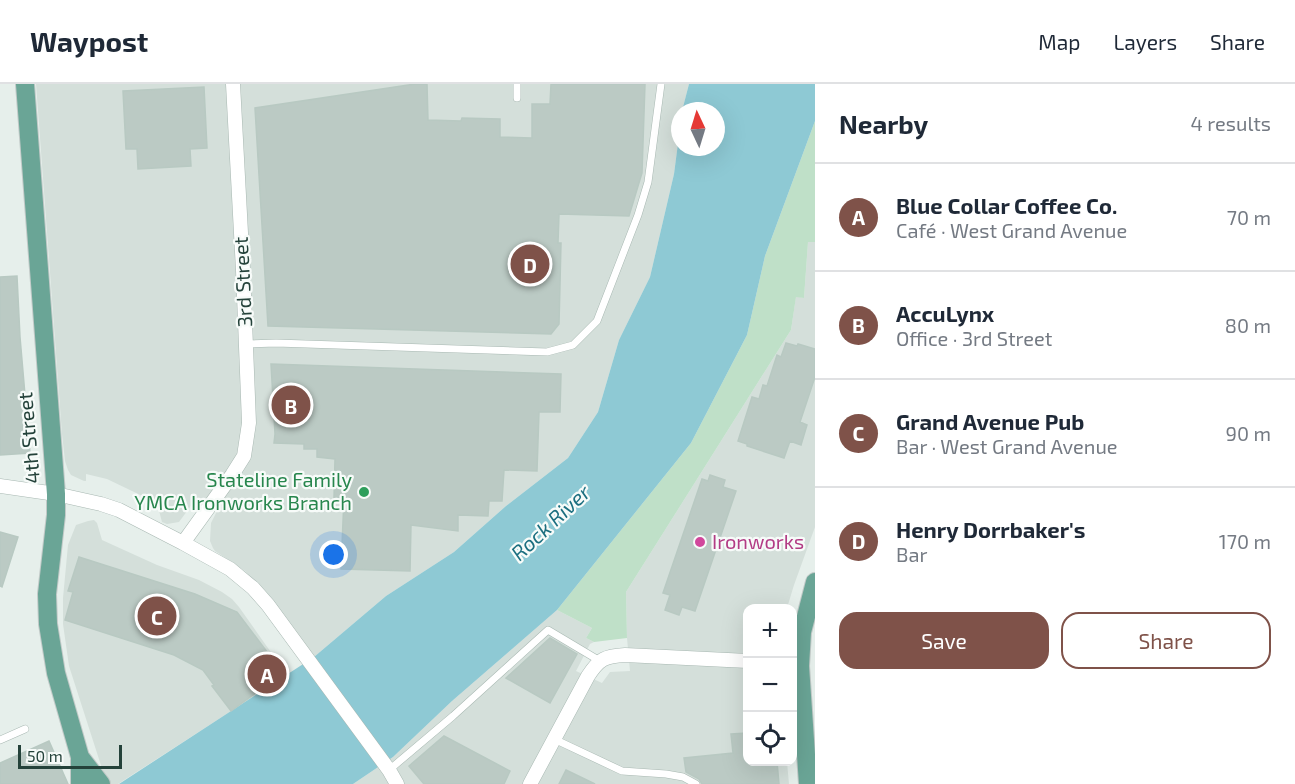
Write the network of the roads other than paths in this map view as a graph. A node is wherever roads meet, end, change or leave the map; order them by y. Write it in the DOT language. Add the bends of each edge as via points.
graph roads {
  1 [pos="25,84"];
  2 [pos="233,84"];
  3 [pos="517,84"];
  4 [pos="661,84"];
  5 [pos="516,98"];
  6 [pos="246,344"];
  7 [pos="0,486"];
  8 [pos="56,494"];
  9 [pos="183,543"];
  10 [pos="815,582"];
  11 [pos="600,661"];
  12 [pos="743,661"];
  13 [pos="803,665"];
  14 [pos="25,729"];
  15 [pos="554,739"];
  16 [pos="0,740"];
  17 [pos="80,757"];
  18 [pos="389,770"];
  19 [pos="101,783"];
  20 [pos="80,784"];
  21 [pos="397,784"];
  22 [pos="530,784"];
  23 [pos="696,784"];
  24 [pos="808,784"];
  1 -- 8 [label="main road, 4th Street"];
  2 -- 6 [label="street, 3rd Street"];
  3 -- 5 [label="lane"];
  4 -- 6 [label="lane" via="648,182 638,215 597,321 573,345 548,352"];
  6 -- 9 [label="street, 3rd Street" via="249,423 244,456"];
  7 -- 8 [label="street"];
  8 -- 9 [label="street" via="119,510"];
  8 -- 17 [label="main road, 4th Street" via="47,594 48,630"];
  9 -- 18 [label="street" via="230,569 253,588"];
  10 -- 13 [label="main road" via="802,632"];
  11 -- 12 [label="street" via="625,655"];
  11 -- 15 [label="street"];
  11 -- 18 [label="lane" via="548,630"];
  13 -- 24 [label="main road"];
  14 -- 16 [label="lane"];
  15 -- 22 [label="street"];
  15 -- 23 [label="lane" via="622,771 666,774"];
  17 -- 19 [label="main road"];
  17 -- 20 [label="main road, 4th Street"];
  18 -- 21 [label="street"];
}
